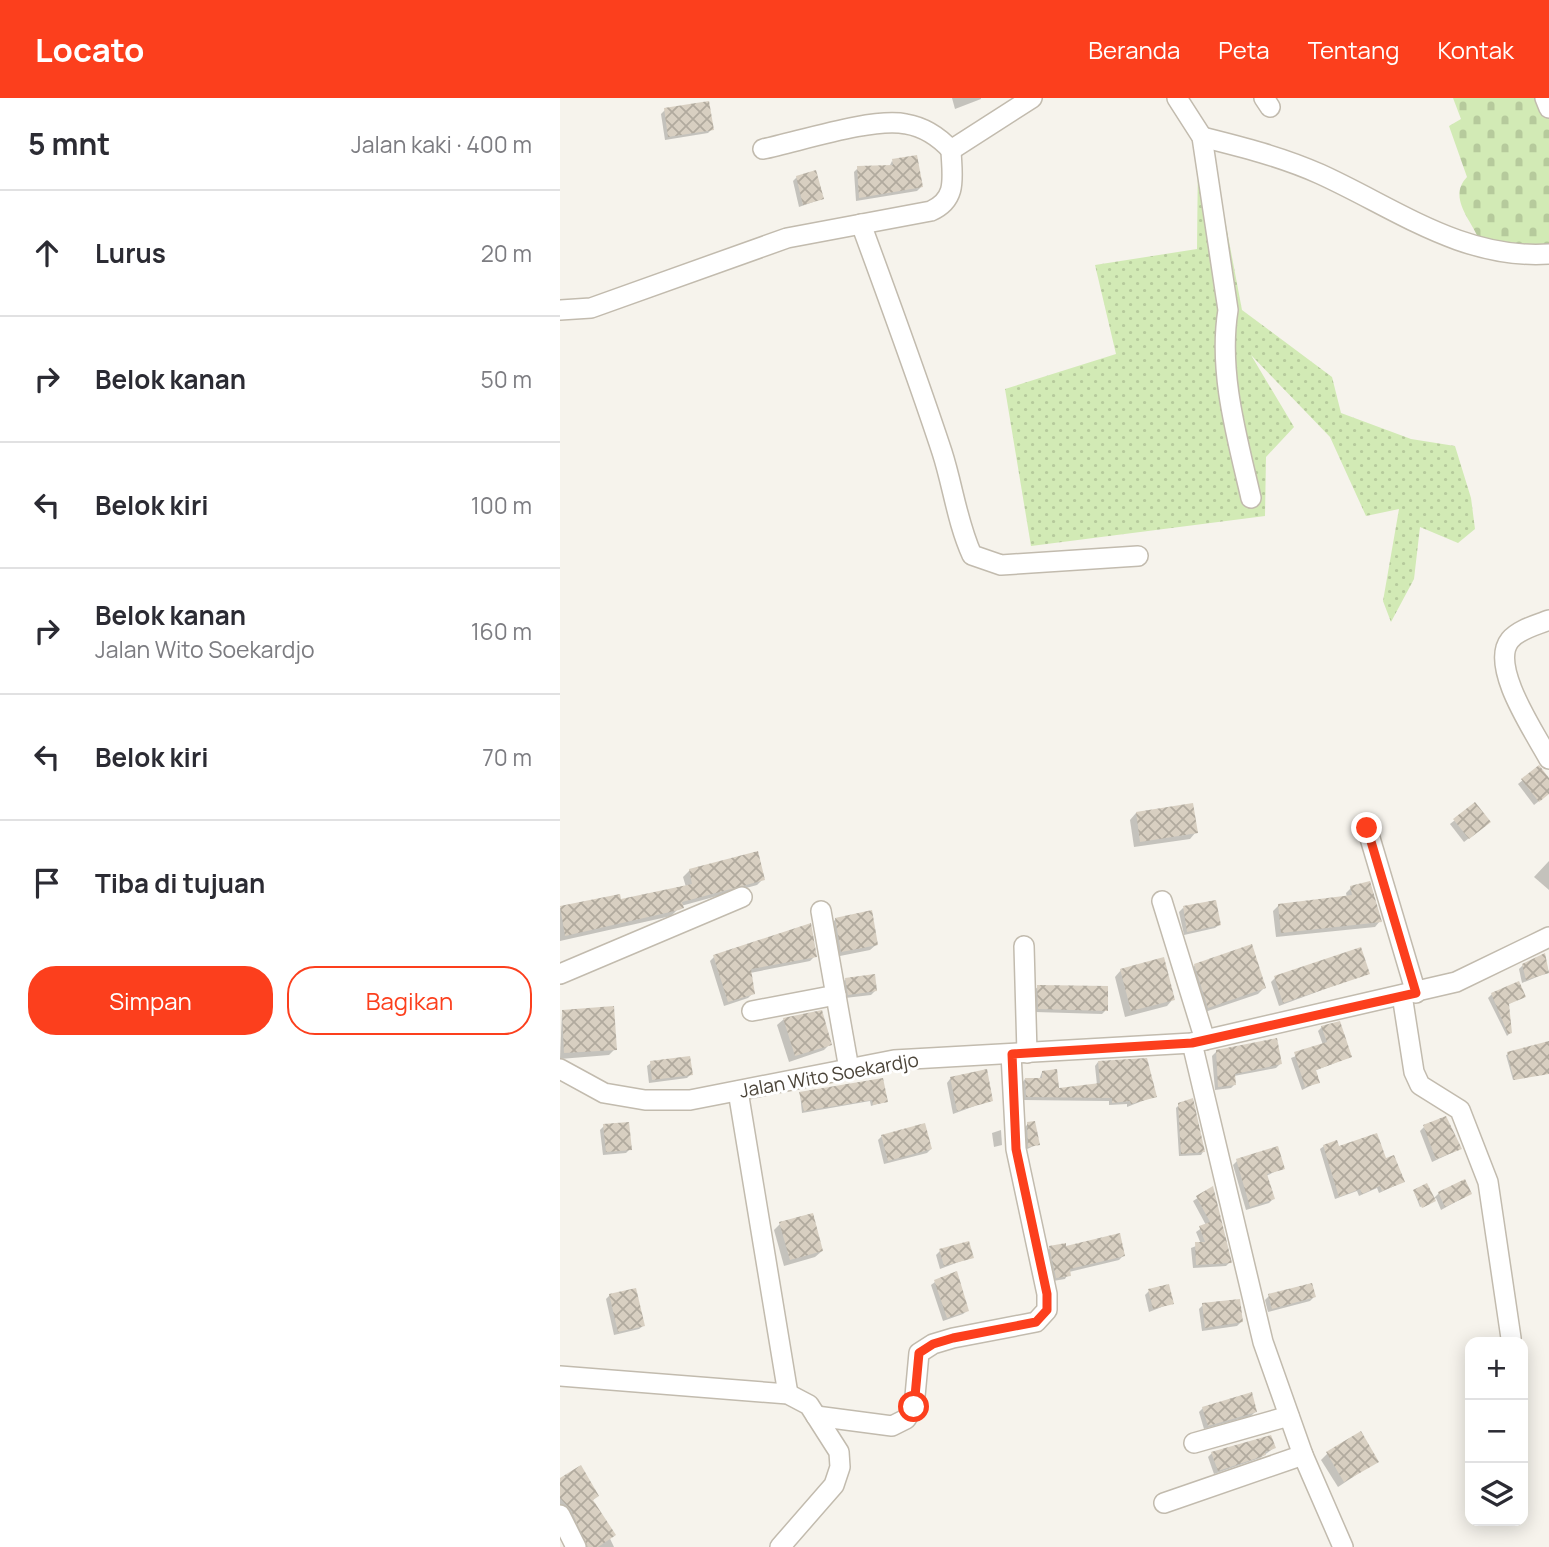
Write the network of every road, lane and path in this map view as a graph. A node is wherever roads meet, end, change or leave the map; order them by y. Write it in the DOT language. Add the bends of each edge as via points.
graph roads {
  1 [pos="1031,98"];
  2 [pos="1177,98"];
  3 [pos="1545,98"];
  4 [pos="1010,104"];
  5 [pos="1549,108"];
  6 [pos="1202,136"];
  7 [pos="762,149"];
  8 [pos="951,150"];
  9 [pos="861,224"];
  10 [pos="1549,254"];
  11 [pos="560,310"];
  12 [pos="1251,498"];
  13 [pos="1138,556"];
  14 [pos="1549,620"];
  15 [pos="1549,760"];
  16 [pos="1367,828"];
  17 [pos="742,897"];
  18 [pos="1162,901"];
  19 [pos="821,911"];
  20 [pos="1549,937"];
  21 [pos="1024,946"];
  22 [pos="560,974"];
  23 [pos="1409,994"];
  24 [pos="836,995"];
  25 [pos="752,1012"];
  26 [pos="1199,1042"];
  27 [pos="1019,1053"];
  28 [pos="560,1069"];
  29 [pos="849,1069"];
  30 [pos="738,1091"];
  31 [pos="1511,1337"];
  32 [pos="560,1377"];
  33 [pos="788,1394"];
  34 [pos="816,1416"];
  35 [pos="1289,1416"];
  36 [pos="1194,1443"];
  37 [pos="1303,1455"];
  38 [pos="1164,1503"];
  39 [pos="560,1514"];
  40 [pos="576,1547"];
  41 [pos="780,1547"];
  42 [pos="1343,1547"];
  1 -- 4 [label="street"];
  2 -- 6 [label="street"];
  3 -- 5 [label="street"];
  4 -- 8 [label="street"];
  6 -- 10 [label="street" via="1320,174 1450,240 1489,251"];
  6 -- 12 [label="street" via="1228,310 1223,338 1232,417"];
  7 -- 8 [label="street" via="883,123 926,131"];
  8 -- 9 [label="street" via="952,195 944,205"];
  9 -- 11 [label="street" via="788,238 591,308"];
  9 -- 13 [label="street" via="918,380 972,555 1001,565"];
  14 -- 15 [label="street" via="1511,638 1503,652 1504,672"];
  16 -- 23 [label="street"];
  17 -- 22 [label="street"];
  18 -- 26 [label="street"];
  19 -- 24 [label="street"];
  20 -- 23 [label="street, Jalan Wito Soekardjo" via="1455,982"];
  21 -- 27 [label="street"];
  23 -- 26 [label="street, Jalan Wito Soekardjo"];
  23 -- 31 [label="street" via="1414,1072 1420,1085 1460,1110 1488,1182"];
  24 -- 25 [label="street"];
  24 -- 29 [label="street"];
  26 -- 27 [label="street, Jalan Wito Soekardjo"];
  26 -- 35 [label="street" via="1263,1342"];
  27 -- 29 [label="street, Jalan Wito Soekardjo" via="894,1060"];
  27 -- 34 [label="street" via="1016,1149 1047,1310 1036,1322 953,1338 919,1353 914,1407 892,1426"];
  28 -- 30 [label="street, Jalan Wito Soekardjo" via="604,1093 645,1100 690,1100"];
  29 -- 30 [label="street, Jalan Wito Soekardjo"];
  30 -- 33 [label="street"];
  32 -- 33 [label="street"];
  33 -- 34 [label="street" via="809,1405"];
  34 -- 41 [label="street" via="839,1452 841,1467 834,1485"];
  35 -- 36 [label="street"];
  35 -- 37 [label="street"];
  37 -- 38 [label="street"];
  37 -- 42 [label="street"];
  39 -- 40 [label="street"];
}
